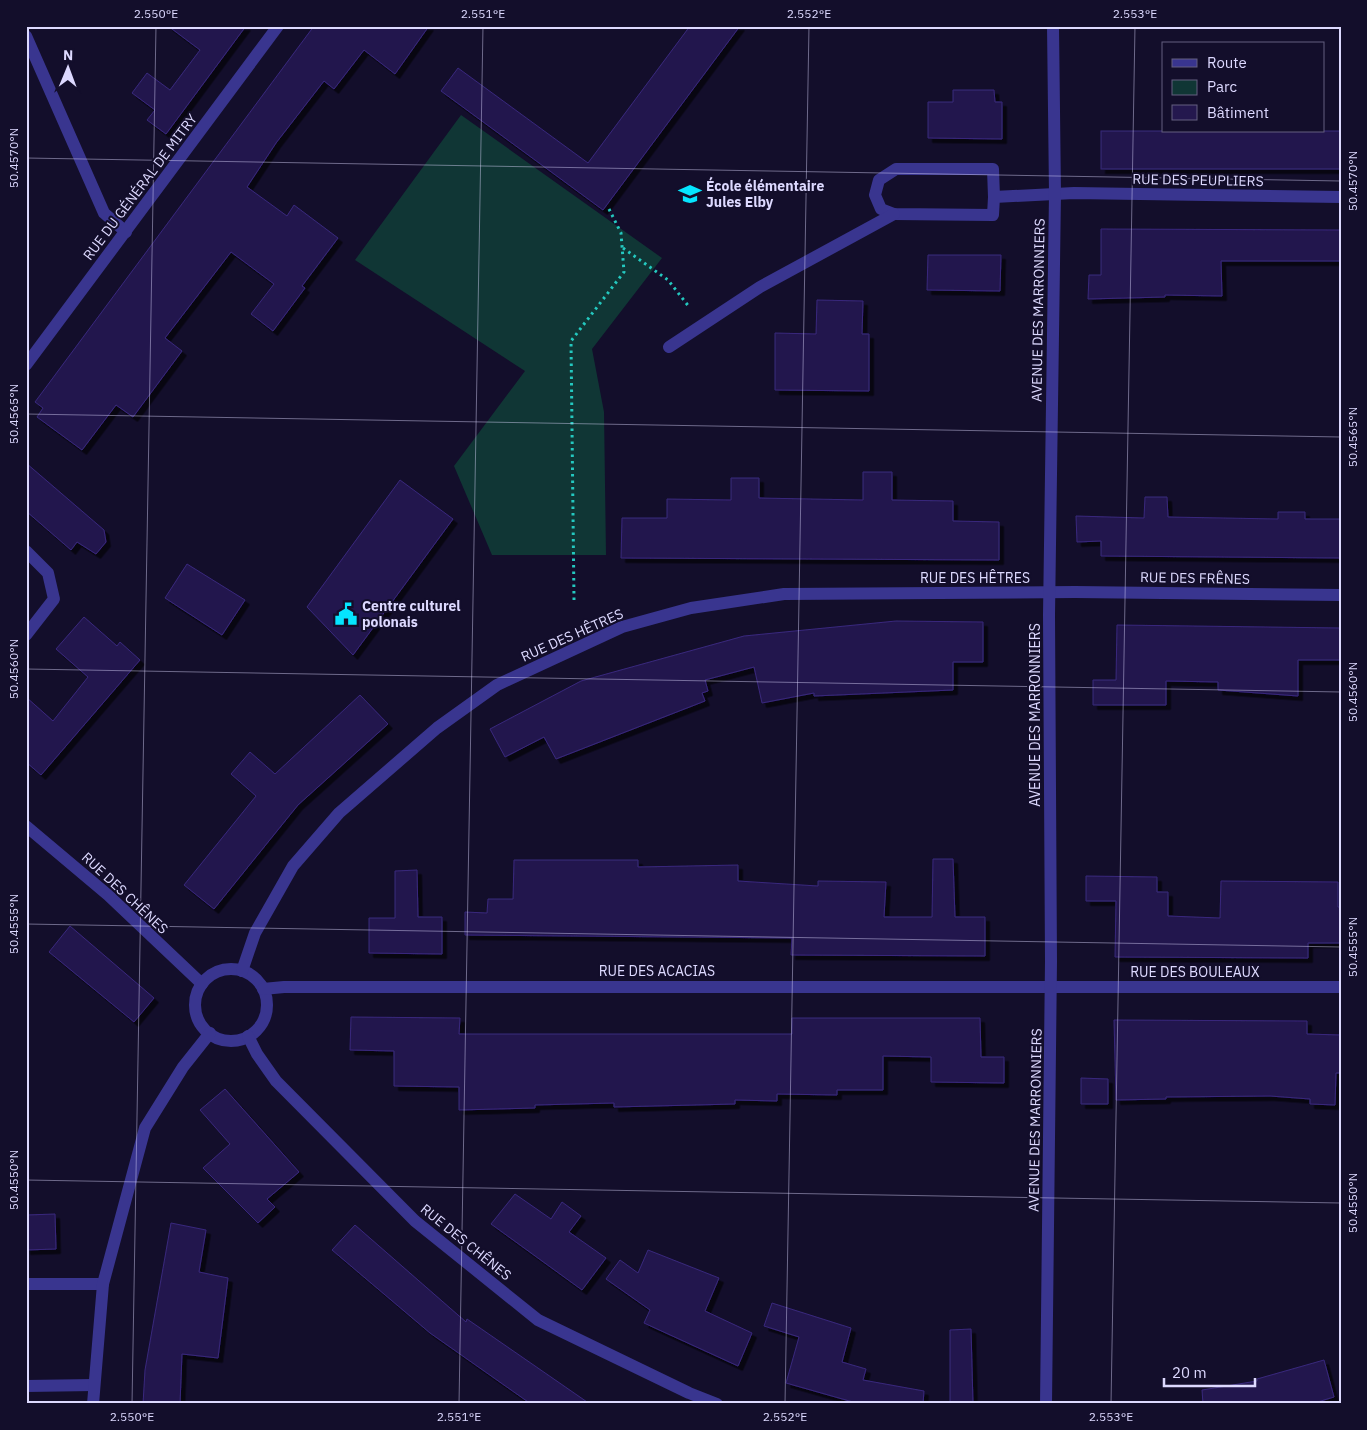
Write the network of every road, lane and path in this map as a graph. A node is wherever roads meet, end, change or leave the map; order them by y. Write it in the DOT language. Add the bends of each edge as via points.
graph roads {
  1 [pos="278,26"];
  2 [pos="1053,26"];
  3 [pos="26,36"];
  4 [pos="1054,194"];
  5 [pos="994,197"];
  6 [pos="1341,197"];
  7 [pos="609,209"];
  8 [pos="894,214"];
  9 [pos="126,232"];
  10 [pos="622,248"];
  11 [pos="703,324"];
  12 [pos="669,347"];
  13 [pos="26,365"];
  14 [pos="26,551"];
  15 [pos="1050,593"];
  16 [pos="1341,595"];
  17 [pos="574,600"];
  18 [pos="26,635"];
  19 [pos="26,826"];
  20 [pos="242,971"];
  21 [pos="202,984"];
  22 [pos="1050,987"];
  23 [pos="1341,987"];
  24 [pos="263,989"];
  25 [pos="210,1033"];
  26 [pos="248,1036"];
  27 [pos="26,1284"];
  28 [pos="103,1284"];
  29 [pos="94,1385"];
  30 [pos="26,1386"];
  31 [pos="93,1404"];
  32 [pos="717,1404"];
  33 [pos="1046,1404"];
  1 -- 9 [label="street, RUE DU GÉNÉRAL DE MITRY"];
  2 -- 4 [label="street, AVENUE DES MARRONNIERS"];
  3 -- 9 [label="street" via="104,213"];
  4 -- 5 [label="street, RUE DES PEUPLIERS"];
  4 -- 6 [label="street, RUE DES PEUPLIERS"];
  4 -- 15 [label="street, AVENUE DES MARRONNIERS"];
  5 -- 8 [label="street" via="993,216"];
  5 -- 8 [label="street" via="993,169 896,169 879,180 875,195 881,209"];
  7 -- 10 [label="path" via="621,233"];
  8 -- 11 [label="street" via="760,286"];
  9 -- 13 [label="street, RUE DU GÉNÉRAL DE MITRY"];
  10 -- 11 [label="path" via="668,280"];
  10 -- 17 [label="path" via="624,272 571,341"];
  11 -- 12 [label="street"];
  14 -- 18 [label="street" via="48,573 54,598"];
  15 -- 16 [label="street, RUE DES FRÊNES"];
  15 -- 20 [label="street, RUE DES HÊTRES" via="784,594 691,608 622,627 506,681 437,728 339,814 293,866 255,932"];
  15 -- 22 [label="street, AVENUE DES MARRONNIERS"];
  19 -- 21 [label="street, RUE DES CHÊNES" via="108,895"];
  20 -- 21 [label="street" via="220,971"];
  20 -- 24 [label="street" via="258,981"];
  21 -- 25 [label="street" via="196,1010 198,1019"];
  22 -- 23 [label="street, RUE DES BOULEAUX"];
  22 -- 24 [label="street, RUE DES ACACIAS"];
  22 -- 33 [label="street, AVENUE DES MARRONNIERS"];
  24 -- 26 [label="street" via="267,1002 265,1016 259,1028"];
  25 -- 26 [label="street" via="228,1040"];
  25 -- 28 [label="street" via="183,1067 145,1128"];
  26 -- 32 [label="street, RUE DES CHÊNES" via="276,1080 415,1221 538,1320"];
  27 -- 28 [label="street"];
  28 -- 29 [label="street"];
  29 -- 30 [label="street"];
  29 -- 31 [label="street"];
}
